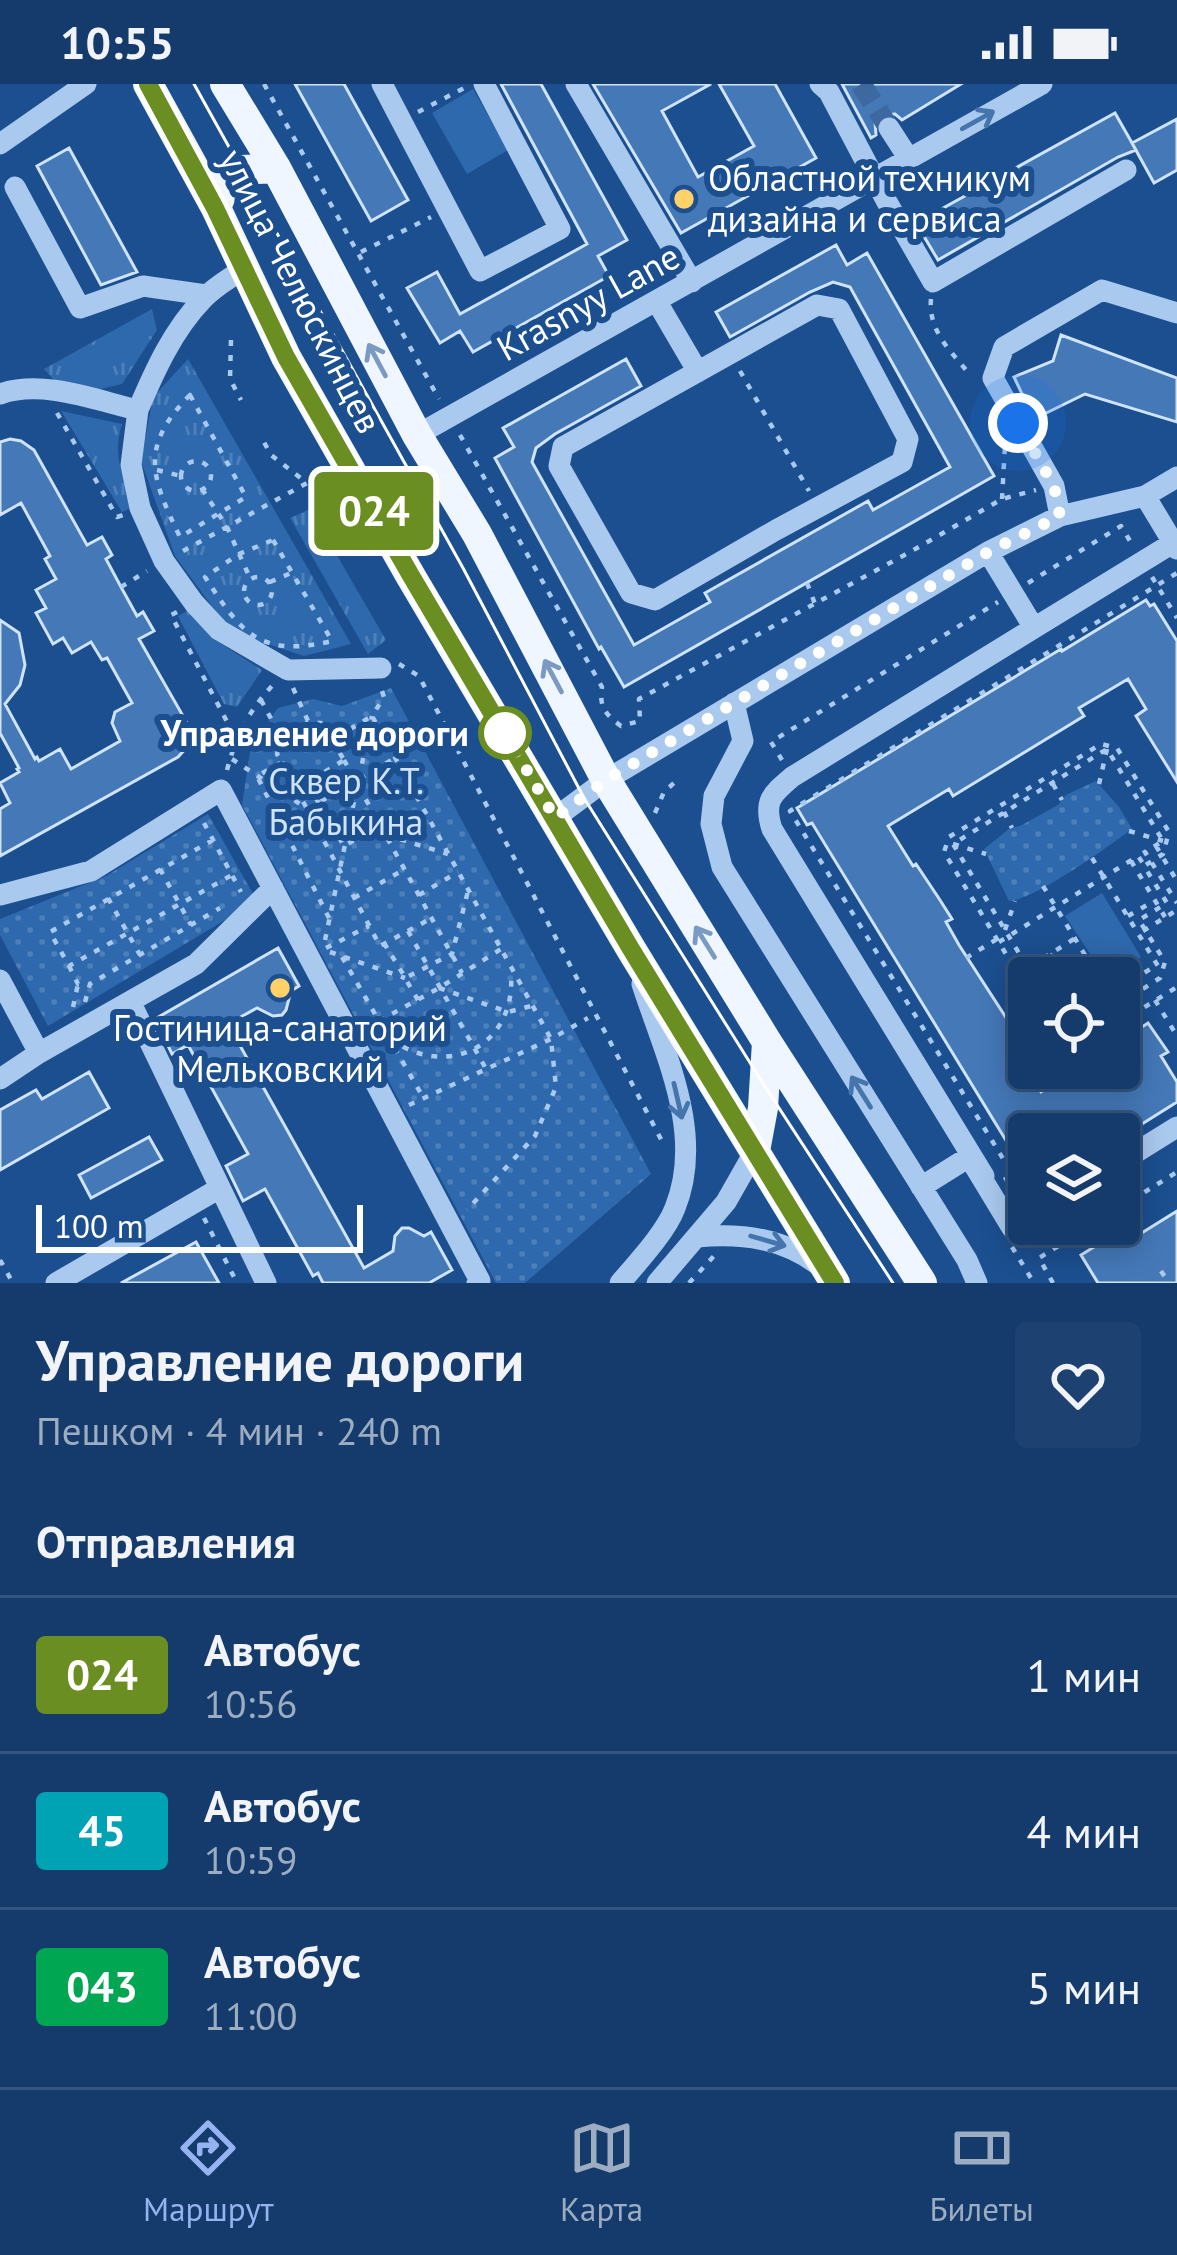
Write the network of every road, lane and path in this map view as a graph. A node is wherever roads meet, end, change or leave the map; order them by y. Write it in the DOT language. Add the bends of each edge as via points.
graph roads {
  1 [pos="86,84"];
  2 [pos="148,84"];
  3 [pos="225,84"];
  4 [pos="382,84"];
  5 [pos="471,84"];
  6 [pos="484,84"];
  7 [pos="576,84"];
  8 [pos="820,84"];
  9 [pos="1042,84"];
  10 [pos="401,121"];
  11 [pos="889,128"];
  12 [pos="0,144"];
  13 [pos="909,159"];
  14 [pos="276,168"];
  15 [pos="1126,170"];
  16 [pos="874,178"];
  17 [pos="15,187"];
  18 [pos="215,208"];
  19 [pos="447,209"];
  20 [pos="358,253"];
  21 [pos="243,269"];
  22 [pos="692,282"];
  23 [pos="933,282"];
  24 [pos="206,295"];
  25 [pos="657,302"];
  26 [pos="1177,313"];
  27 [pos="231,340"];
  28 [pos="730,354"];
  29 [pos="414,367"];
  30 [pos="698,372"];
  31 [pos="424,373"];
  32 [pos="43,389"];
  33 [pos="980,391"];
  34 [pos="0,394"];
  35 [pos="241,400"];
  36 [pos="138,410"];
  37 [pos="999,426"];
  38 [pos="260,435"];
  39 [pos="417,435"];
  40 [pos="1177,477"];
  41 [pos="1054,486"];
  42 [pos="202,489"];
  43 [pos="1144,496"];
  44 [pos="1003,499"];
  45 [pos="818,506"];
  46 [pos="140,508"];
  47 [pos="218,514"];
  48 [pos="1060,516"];
  49 [pos="227,527"];
  50 [pos="1175,546"];
  51 [pos="988,552"];
  52 [pos="239,554"];
  53 [pos="164,561"];
  54 [pos="1143,562"];
  55 [pos="291,573"];
  56 [pos="1177,573"];
  57 [pos="250,578"];
  58 [pos="270,582"];
  59 [pos="806,583"];
  60 [pos="1157,585"];
  61 [pos="122,587"];
  62 [pos="1013,593"];
  63 [pos="194,603"];
  64 [pos="815,604"];
  65 [pos="1177,618"];
  66 [pos="1034,628"];
  67 [pos="288,670"];
  68 [pos="388,673"];
  69 [pos="260,699"];
  70 [pos="297,701"];
  71 [pos="734,703"];
  72 [pos="372,716"];
  73 [pos="640,721"];
  74 [pos="309,722"];
  75 [pos="438,733"];
  76 [pos="236,737"];
  77 [pos="281,737"];
  78 [pos="332,740"];
  79 [pos="1107,749"];
  80 [pos="230,757"];
  81 [pos="396,759"];
  82 [pos="344,760"];
  83 [pos="282,762"];
  84 [pos="257,776"];
  85 [pos="792,777"];
  86 [pos="606,780"];
  87 [pos="356,781"];
  88 [pos="1053,782"];
  89 [pos="307,783"];
  90 [pos="1099,784"];
  91 [pos="296,789"];
  92 [pos="221,790"];
  93 [pos="1062,800"];
  94 [pos="806,801"];
  95 [pos="318,803"];
  96 [pos="308,809"];
  97 [pos="1004,812"];
  98 [pos="555,818"];
  99 [pos="282,824"];
  100 [pos="380,825"];
  101 [pos="1012,828"];
  102 [pos="1129,831"];
  103 [pos="386,835"];
  104 [pos="1164,839"];
  105 [pos="213,840"];
  106 [pos="1177,841"];
  107 [pos="952,844"];
  108 [pos="344,846"];
  109 [pos="1156,846"];
  110 [pos="232,851"];
  111 [pos="448,854"];
  112 [pos="986,854"];
  113 [pos="1142,854"];
  114 [pos="1161,855"];
  115 [pos="222,857"];
  116 [pos="1092,858"];
  117 [pos="1177,860"];
  118 [pos="1131,861"];
  119 [pos="1148,863"];
  120 [pos="1168,866"];
  121 [pos="160,869"];
  122 [pos="405,869"];
  123 [pos="340,870"];
  124 [pos="458,872"];
  125 [pos="232,875"];
  126 [pos="1104,878"];
  127 [pos="1177,880"];
  128 [pos="1043,886"];
  129 [pos="273,888"];
  130 [pos="468,891"];
  131 [pos="243,895"];
  132 [pos="419,895"];
  133 [pos="0,896"];
  134 [pos="108,898"];
  135 [pos="354,898"];
  136 [pos="1154,900"];
  137 [pos="1015,901"];
  138 [pos="1176,902"];
  139 [pos="180,904"];
  140 [pos="226,905"];
  141 [pos="1056,907"];
  142 [pos="1159,908"];
  143 [pos="1128,916"];
  144 [pos="1165,917"];
  145 [pos="329,918"];
  146 [pos="431,918"];
  147 [pos="191,925"];
  148 [pos="369,926"];
  149 [pos="408,931"];
  150 [pos="1142,932"];
  151 [pos="128,933"];
  152 [pos="1007,933"];
  153 [pos="1075,939"];
  154 [pos="998,940"];
  155 [pos="384,944"];
  156 [pos="501,949"];
  157 [pos="631,949"];
  158 [pos="323,950"];
  159 [pos="452,954"];
  160 [pos="1050,954"];
  161 [pos="140,955"];
  162 [pos="341,956"];
  163 [pos="1008,957"];
  164 [pos="1021,957"];
  165 [pos="1045,957"];
  166 [pos="1052,957"];
  167 [pos="1085,957"];
  168 [pos="966,958"];
  169 [pos="1157,965"];
  170 [pos="70,966"];
  171 [pos="428,968"];
  172 [pos="511,969"];
  173 [pos="463,973"];
  174 [pos="1162,973"];
  175 [pos="1140,975"];
  176 [pos="406,978"];
  177 [pos="0,980"];
  178 [pos="78,984"];
  179 [pos="91,984"];
  180 [pos="1177,987"];
  181 [pos="439,988"];
  182 [pos="912,991"];
  183 [pos="1140,992"];
  184 [pos="904,996"];
  185 [pos="418,1000"];
  186 [pos="1155,1000"];
  187 [pos="131,1003"];
  188 [pos="532,1005"];
  189 [pos="72,1009"];
  190 [pos="1140,1010"];
  191 [pos="508,1012"];
  192 [pos="62,1015"];
  193 [pos="588,1018"];
  194 [pos="379,1021"];
  195 [pos="1177,1036"];
  196 [pos="551,1039"];
  197 [pos="390,1040"];
  198 [pos="766,1042"];
  199 [pos="475,1048"];
  200 [pos="38,1054"];
  201 [pos="486,1068"];
  202 [pos="0,1079"];
  203 [pos="1177,1127"];
  204 [pos="1140,1149"];
  205 [pos="667,1151"];
  206 [pos="754,1151"];
  207 [pos="1177,1172"];
  208 [pos="992,1179"];
  209 [pos="220,1188"];
  210 [pos="922,1189"];
  211 [pos="1140,1195"];
  212 [pos="196,1202"];
  213 [pos="1008,1221"];
  214 [pos="450,1226"];
  215 [pos="697,1237"];
  216 [pos="1060,1245"];
  217 [pos="0,1260"];
  218 [pos="1161,1271"];
  219 [pos="833,1279"];
  220 [pos="13,1283"];
  221 [pos="56,1283"];
  222 [pos="237,1283"];
  223 [pos="266,1283"];
  224 [pos="477,1283"];
  225 [pos="620,1283"];
  226 [pos="657,1283"];
  227 [pos="922,1283"];
  228 [pos="977,1283"];
  229 [pos="1053,1283"];
  230 [pos="1169,1283"];
  1 -- 12 [label="street"];
  2 -- 18 [label="main road, улица Челюскинцев"];
  3 -- 14 [label="main road, улица Челюскинцев"];
  4 -- 10 [label="street"];
  5 -- 10 [label="path"];
  6 -- 19 [label="street" via="560,230 480,272"];
  7 -- 22 [label="street"];
  8 -- 16 [label="street"];
  13 -- 9 [label="street, Krasnyy Lane, one-way"];
  10 -- 19 [label="street"];
  11 -- 13 [label="street"];
  13 -- 16 [label="street, Krasnyy Lane"];
  14 -- 18 [label="main road" via="228,177"];
  39 -- 14 [label="main road, улица Челюскинцев, one-way"];
  15 -- 23 [label="street"];
  16 -- 22 [label="street, Krasnyy Lane"];
  16 -- 23 [label="street"];
  17 -- 24 [label="street" via="80,308 143,286"];
  18 -- 21 [label="main road, улица Челюскинцев"];
  19 -- 20 [label="path"];
  21 -- 24 [label="street"];
  21 -- 98 [label="main road, улица Челюскинцев" via="286,357"];
  22 -- 25 [label="street, Krasnyy Lane"];
  23 -- 33 [label="path" via="929,315"];
  24 -- 36 [label="street" via="181,325"];
  25 -- 30 [label="street"];
  25 -- 39 [label="street, Krasnyy Lane"];
  26 -- 41 [label="street" via="1102,290 1004,346 993,378"];
  27 -- 35 [label="path" via="230,379"];
  28 -- 30 [label="street"];
  28 -- 45 [label="path"];
  28 -- 45 [label="street" via="817,305 838,309 908,439 902,462"];
  29 -- 31 [label="path"];
  30 -- 45 [label="street" via="563,447 559,466 632,593 655,600"];
  32 -- 34 [label="street"];
  32 -- 36 [label="street"];
  32 -- 46 [label="path" via="117,518"];
  36 -- 46 [label="street" via="131,465"];
  37 -- 44 [label="path"];
  38 -- 49 [label="path" via="271,455 307,483"];
  86 -- 39 [label="main road, улица Челюскинцев, one-way"];
  40 -- 43 [label="street"];
  41 -- 44 [label="path"];
  41 -- 48 [label="street"];
  42 -- 42 [label="path" via="188,488 181,476 195,460 210,468"];
  42 -- 47 [label="path"];
  43 -- 48 [label="street"];
  43 -- 50 [label="street"];
  44 -- 64 [label="path"];
  46 -- 53 [label="street"];
  47 -- 47 [label="path" via="180,537 159,493 155,448 190,395 246,497"];
  47 -- 49 [label="path"];
  48 -- 51 [label="street"];
  49 -- 52 [label="path"];
  49 -- 53 [label="path"];
  50 -- 54 [label="street"];
  51 -- 62 [label="street"];
  51 -- 71 [label="street"];
  52 -- 55 [label="path" via="273,541"];
  52 -- 55 [label="path" via="206,577 232,618 269,644 332,641"];
  52 -- 57 [label="path"];
  53 -- 61 [label="path"];
  53 -- 63 [label="street"];
  54 -- 60 [label="path"];
  54 -- 62 [label="path" via="1121,526"];
  54 -- 66 [label="street"];
  55 -- 58 [label="path"];
  56 -- 60 [label="path"];
  57 -- 58 [label="path"];
  57 -- 58 [label="path" via="244,590 255,607 274,591"];
  59 -- 64 [label="path"];
  60 -- 65 [label="path"];
  60 -- 94 [label="path"];
  62 -- 66 [label="street"];
  62 -- 85 [label="path" via="771,742"];
  63 -- 67 [label="street" via="219,630"];
  63 -- 76 [label="path" via="172,615"];
  64 -- 73 [label="path" via="639,699"];
  66 -- 85 [label="street"];
  67 -- 68 [label="street"];
  67 -- 69 [label="path"];
  68 -- 72 [label="path"];
  68 -- 205 [label="path" via="419,676"];
  69 -- 76 [label="path"];
  69 -- 77 [label="path"];
  70 -- 74 [label="path"];
  71 -- 86 [label="street"];
  210 -- 71 [label="street, one-way" via="722,867 714,796 742,741"];
  72 -- 78 [label="path"];
  72 -- 81 [label="path"];
  72 -- 87 [label="path"];
  74 -- 77 [label="path"];
  74 -- 78 [label="path" via="321,723"];
  75 -- 81 [label="path"];
  76 -- 80 [label="path"];
  77 -- 83 [label="path"];
  78 -- 82 [label="path"];
  79 -- 88 [label="path"];
  79 -- 90 [label="path"];
  79 -- 104 [label="path"];
  80 -- 84 [label="path"];
  80 -- 92 [label="path"];
  81 -- 87 [label="path"];
  81 -- 111 [label="path"];
  82 -- 87 [label="path"];
  82 -- 89 [label="path"];
  83 -- 84 [label="path"];
  83 -- 91 [label="path"];
  84 -- 96 [label="path"];
  84 -- 99 [label="path"];
  85 -- 94 [label="path"];
  85 -- 208 [label="street" via="770,799 772,829"];
  86 -- 98 [label="street"];
  198 -- 86 [label="main road, улица Челюскинцев, one-way"];
  87 -- 95 [label="path"];
  87 -- 100 [label="path"];
  87 -- 108 [label="path"];
  88 -- 93 [label="path"];
  88 -- 97 [label="path"];
  89 -- 91 [label="path"];
  89 -- 95 [label="path"];
  91 -- 96 [label="path"];
  92 -- 105 [label="path" via="219,811 202,821"];
  92 -- 129 [label="street"];
  92 -- 133 [label="street" via="92,871"];
  94 -- 184 [label="path" via="790,811"];
  95 -- 96 [label="path"];
  95 -- 108 [label="path"];
  96 -- 99 [label="path"];
  96 -- 123 [label="path"];
  97 -- 101 [label="path"];
  97 -- 107 [label="path"];
  98 -- 157 [label="main road, улица Челюскинцев"];
  99 -- 145 [label="path"];
  100 -- 103 [label="path"];
  100 -- 108 [label="path"];
  102 -- 104 [label="path"];
  103 -- 111 [label="path"];
  103 -- 122 [label="path"];
  104 -- 106 [label="path"];
  104 -- 109 [label="path"];
  104 -- 114 [label="path"];
  104 -- 154 [label="path" via="1169,832 1117,748 1101,744 949,837 944,853"];
  105 -- 115 [label="path"];
  105 -- 121 [label="path"];
  107 -- 112 [label="path"];
  107 -- 152 [label="path"];
  108 -- 123 [label="path"];
  109 -- 113 [label="path"];
  109 -- 114 [label="path"];
  110 -- 115 [label="path"];
  111 -- 124 [label="path"];
  113 -- 118 [label="path"];
  113 -- 119 [label="path"];
  114 -- 119 [label="path"];
  114 -- 120 [label="path"];
  115 -- 125 [label="path"];
  116 -- 126 [label="path"];
  117 -- 120 [label="path"];
  118 -- 126 [label="path"];
  118 -- 136 [label="path"];
  119 -- 138 [label="path"];
  119 -- 142 [label="path" via="1167,903"];
  120 -- 127 [label="path"];
  121 -- 134 [label="path"];
  121 -- 139 [label="path"];
  122 -- 132 [label="path"];
  122 -- 135 [label="path"];
  123 -- 135 [label="path"];
  123 -- 145 [label="path"];
  124 -- 130 [label="path"];
  124 -- 132 [label="path"];
  125 -- 131 [label="path"];
  125 -- 139 [label="path"];
  126 -- 141 [label="path"];
  126 -- 143 [label="path"];
  128 -- 141 [label="path"];
  129 -- 187 [label="street" via="196,964"];
  129 -- 214 [label="street"];
  130 -- 156 [label="path"];
  130 -- 159 [label="path"];
  132 -- 146 [label="path"];
  134 -- 151 [label="path"];
  134 -- 170 [label="path" via="50,932"];
  135 -- 148 [label="path"];
  136 -- 142 [label="path"];
  136 -- 143 [label="path"];
  137 -- 152 [label="path"];
  138 -- 144 [label="path"];
  139 -- 147 [label="path"];
  139 -- 151 [label="path"];
  140 -- 147 [label="path"];
  141 -- 152 [label="path"];
  141 -- 153 [label="path"];
  142 -- 144 [label="path"];
  142 -- 150 [label="path" via="1139,920"];
  143 -- 150 [label="path"];
  144 -- 150 [label="path"];
  145 -- 158 [label="path"];
  146 -- 149 [label="path"];
  146 -- 159 [label="path"];
  147 -- 161 [label="path"];
  148 -- 155 [label="path"];
  148 -- 158 [label="path"];
  149 -- 155 [label="path"];
  149 -- 171 [label="path"];
  150 -- 169 [label="path"];
  150 -- 174 [label="path" via="1165,962"];
  151 -- 161 [label="path"];
  151 -- 170 [label="path"];
  152 -- 154 [label="path"];
  152 -- 164 [label="path"];
  153 -- 160 [label="path"];
  153 -- 167 [label="path"];
  154 -- 163 [label="path"];
  154 -- 168 [label="path"];
  155 -- 176 [label="path"];
  156 -- 172 [label="path"];
  156 -- 173 [label="path"];
  157 -- 206 [label="main road, улица Челюскинцев"];
  157 -- 225 [label="street, one-way" via="676,1089 688,1160 674,1211"];
  158 -- 162 [label="path"];
  159 -- 171 [label="path"];
  159 -- 173 [label="path"];
  160 -- 165 [label="path"];
  160 -- 166 [label="path"];
  161 -- 179 [label="path"];
  162 -- 176 [label="path"];
  162 -- 194 [label="path"];
  169 -- 174 [label="path"];
  169 -- 175 [label="path"];
  170 -- 178 [label="path"];
  171 -- 176 [label="path"];
  171 -- 181 [label="path"];
  172 -- 188 [label="path"];
  172 -- 191 [label="path"];
  173 -- 181 [label="path"];
  174 -- 183 [label="path"];
  176 -- 185 [label="path"];
  177 -- 200 [label="street"];
  178 -- 179 [label="path"];
  178 -- 189 [label="path"];
  179 -- 189 [label="path" via="86,1001"];
  180 -- 186 [label="path"];
  181 -- 185 [label="path"];
  181 -- 191 [label="path"];
  181 -- 199 [label="path"];
  182 -- 184 [label="path"];
  184 -- 208 [label="path" via="1013,1174"];
  185 -- 194 [label="path"];
  186 -- 190 [label="path"];
  186 -- 195 [label="path"];
  187 -- 200 [label="street"];
  187 -- 209 [label="street"];
  188 -- 191 [label="path"];
  188 -- 196 [label="path"];
  189 -- 192 [label="path"];
  191 -- 199 [label="path"];
  193 -- 196 [label="path"];
  194 -- 197 [label="path"];
  196 -- 201 [label="path"];
  196 -- 214 [label="path" via="556,1087 535,1136"];
  197 -- 199 [label="path" via="438,1058"];
  197 -- 201 [label="path" via="423,1097"];
  198 -- 206 [label="main road"];
  198 -- 227 [label="main road, улица Челюскинцев"];
  199 -- 201 [label="path"];
  200 -- 202 [label="street"];
  203 -- 204 [label="street"];
  206 -- 215 [label="street"];
  206 -- 219 [label="main road, улица Челюскинцев"];
  207 -- 211 [label="path"];
  209 -- 212 [label="street"];
  209 -- 223 [label="street"];
  210 -- 213 [label="street" via="969,1157"];
  210 -- 228 [label="street"];
  212 -- 221 [label="street"];
  212 -- 222 [label="path"];
  214 -- 224 [label="street"];
  215 -- 219 [label="street, one-way" via="756,1236 801,1252"];
  215 -- 226 [label="street"];
  216 -- 229 [label="path" via="1039,1258"];
  217 -- 220 [label="path"];
  218 -- 230 [label="path"];
}
